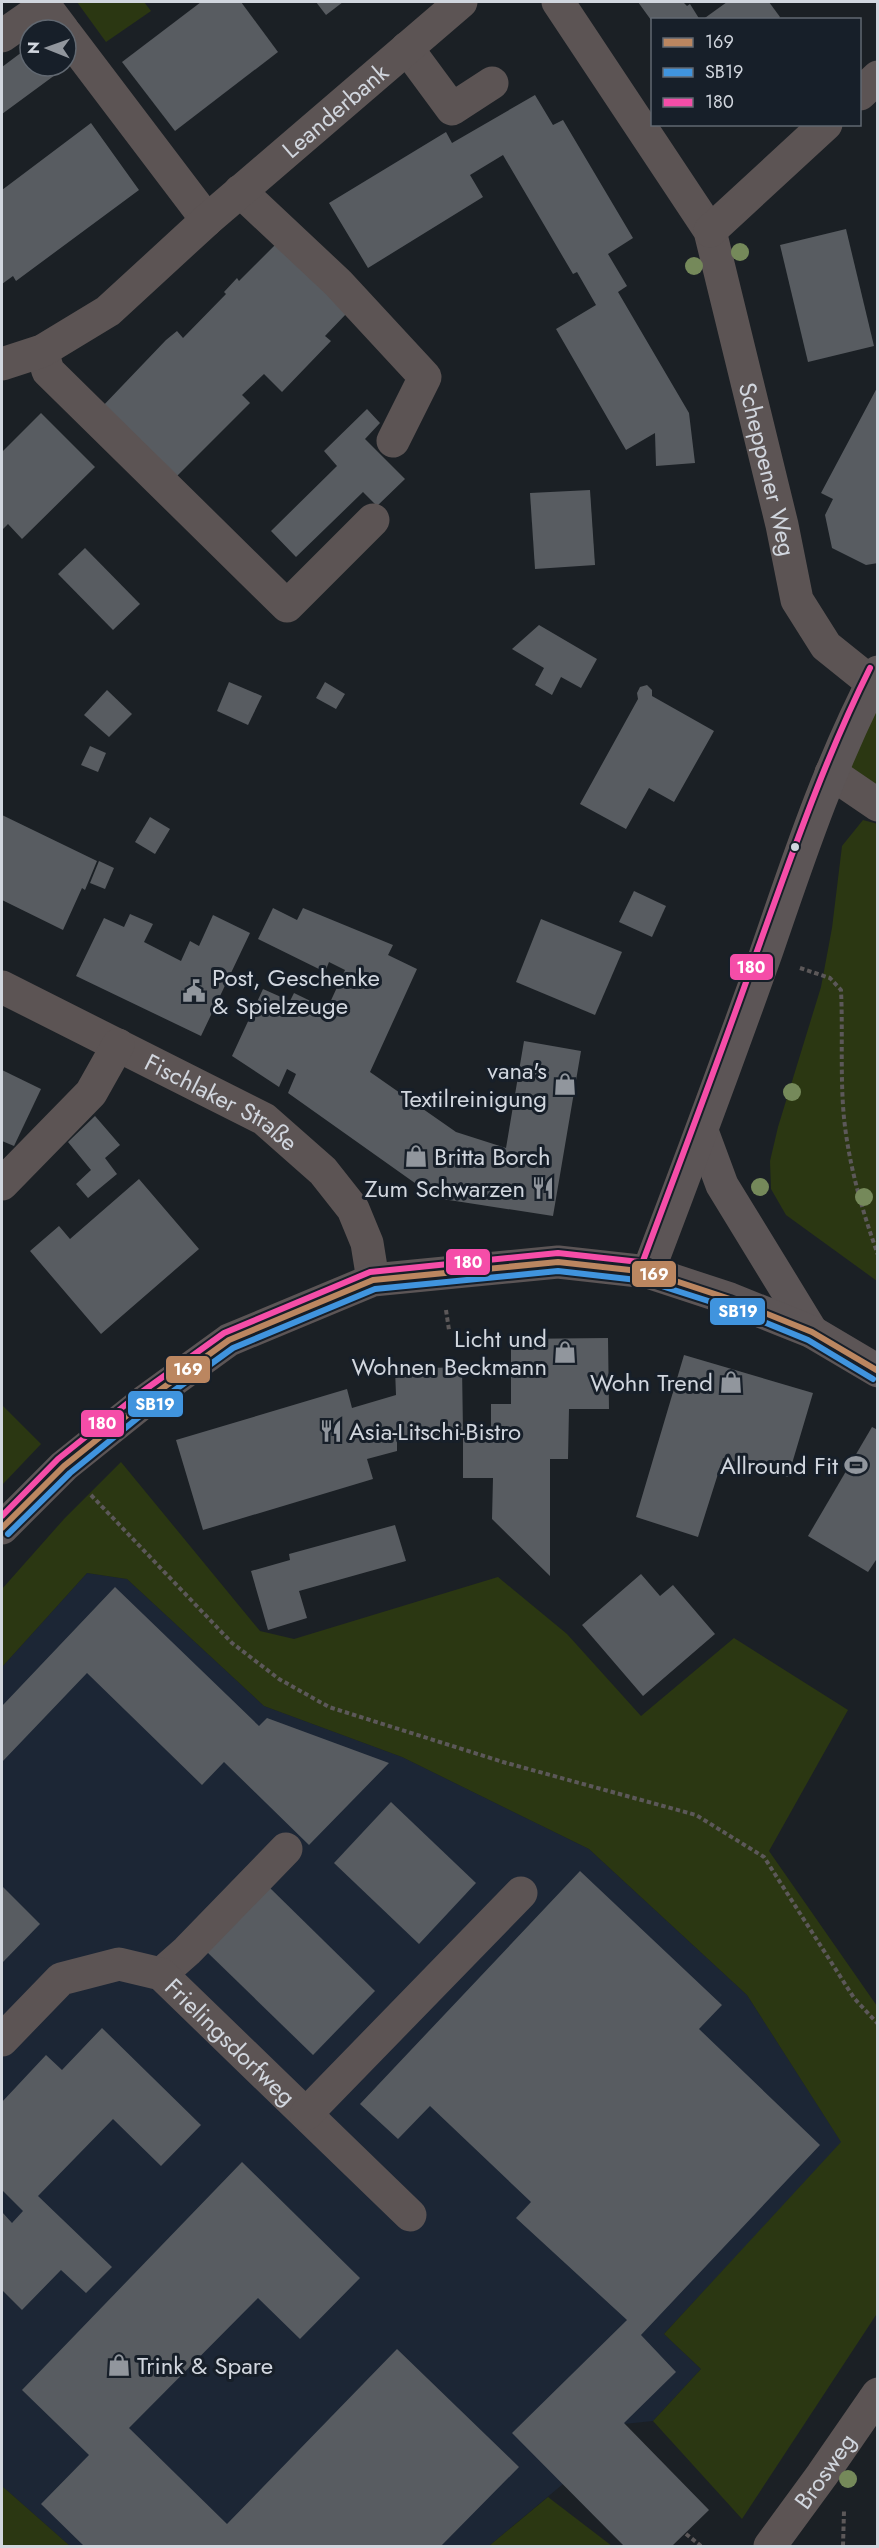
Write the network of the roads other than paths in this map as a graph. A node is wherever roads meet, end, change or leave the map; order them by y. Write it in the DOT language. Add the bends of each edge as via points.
graph roads {
  1 [pos="461,2"];
  2 [pos="558,2"];
  3 [pos="28,18"];
  4 [pos="54,18"];
  5 [pos="18,25"];
  6 [pos="2,36"];
  7 [pos="407,48"];
  8 [pos="78,50"];
  9 [pos="878,77"];
  10 [pos="492,83"];
  11 [pos="861,93"];
  12 [pos="824,126"];
  13 [pos="240,191"];
  14 [pos="207,220"];
  15 [pos="710,231"];
  16 [pos="42,351"];
  17 [pos="2,364"];
  18 [pos="393,441"];
  19 [pos="373,520"];
  20 [pos="875,678"];
  21 [pos="831,773"];
  22 [pos="878,805"];
  23 [pos="2,987"];
  24 [pos="117,1045"];
  25 [pos="702,1131"];
  26 [pos="2,1184"];
  27 [pos="648,1272"];
  28 [pos="373,1280"];
  29 [pos="812,1332"];
  30 [pos="878,1371"];
  31 [pos="2,1528"];
  32 [pos="286,1849"];
  33 [pos="521,1893"];
  34 [pos="161,1974"];
  35 [pos="2,2040"];
  36 [pos="306,2114"];
  37 [pos="410,2215"];
  38 [pos="878,2394"];
  39 [pos="770,2547"];
  1 -- 7 [label="street, Leanderbank"];
  2 -- 15 [label="street, Scheppener Weg"];
  3 -- 4 [label="street" via="45,6"];
  5 -- 6 [label="street"];
  7 -- 10 [label="street" via="452,109"];
  7 -- 13 [label="street, Leanderbank"];
  8 -- 14 [label="street"];
  9 -- 11 [label="street"];
  12 -- 15 [label="street"];
  13 -- 14 [label="street, Leanderbank"];
  13 -- 18 [label="street" via="338,283 425,377"];
  14 -- 16 [label="street, Leanderbank" via="108,311"];
  15 -- 20 [label="street, Scheppener Weg" via="797,600 826,646"];
  16 -- 17 [label="street, Leanderbank"];
  16 -- 19 [label="street" via="48,371 287,606"];
  20 -- 21 [label="main road"];
  21 -- 22 [label="street"];
  21 -- 25 [label="main road"];
  23 -- 24 [label="street, Fischlaker Straße"];
  24 -- 26 [label="street" via="91,1092"];
  24 -- 28 [label="street, Fischlaker Straße" via="264,1119 323,1171 353,1209 368,1243"];
  25 -- 27 [label="main road"];
  25 -- 29 [label="main road" via="722,1185"];
  27 -- 28 [label="main road" via="558,1262"];
  27 -- 29 [label="main road"];
  28 -- 31 [label="main road" via="229,1340 64,1466"];
  29 -- 30 [label="main road"];
  32 -- 34 [label="street"];
  33 -- 36 [label="street"];
  34 -- 35 [label="street, Frielingsdorfweg" via="119,1964 61,1979"];
  34 -- 36 [label="street, Frielingsdorfweg"];
  36 -- 37 [label="street, Frielingsdorfweg"];
  38 -- 39 [label="street, Brosweg"];
}
